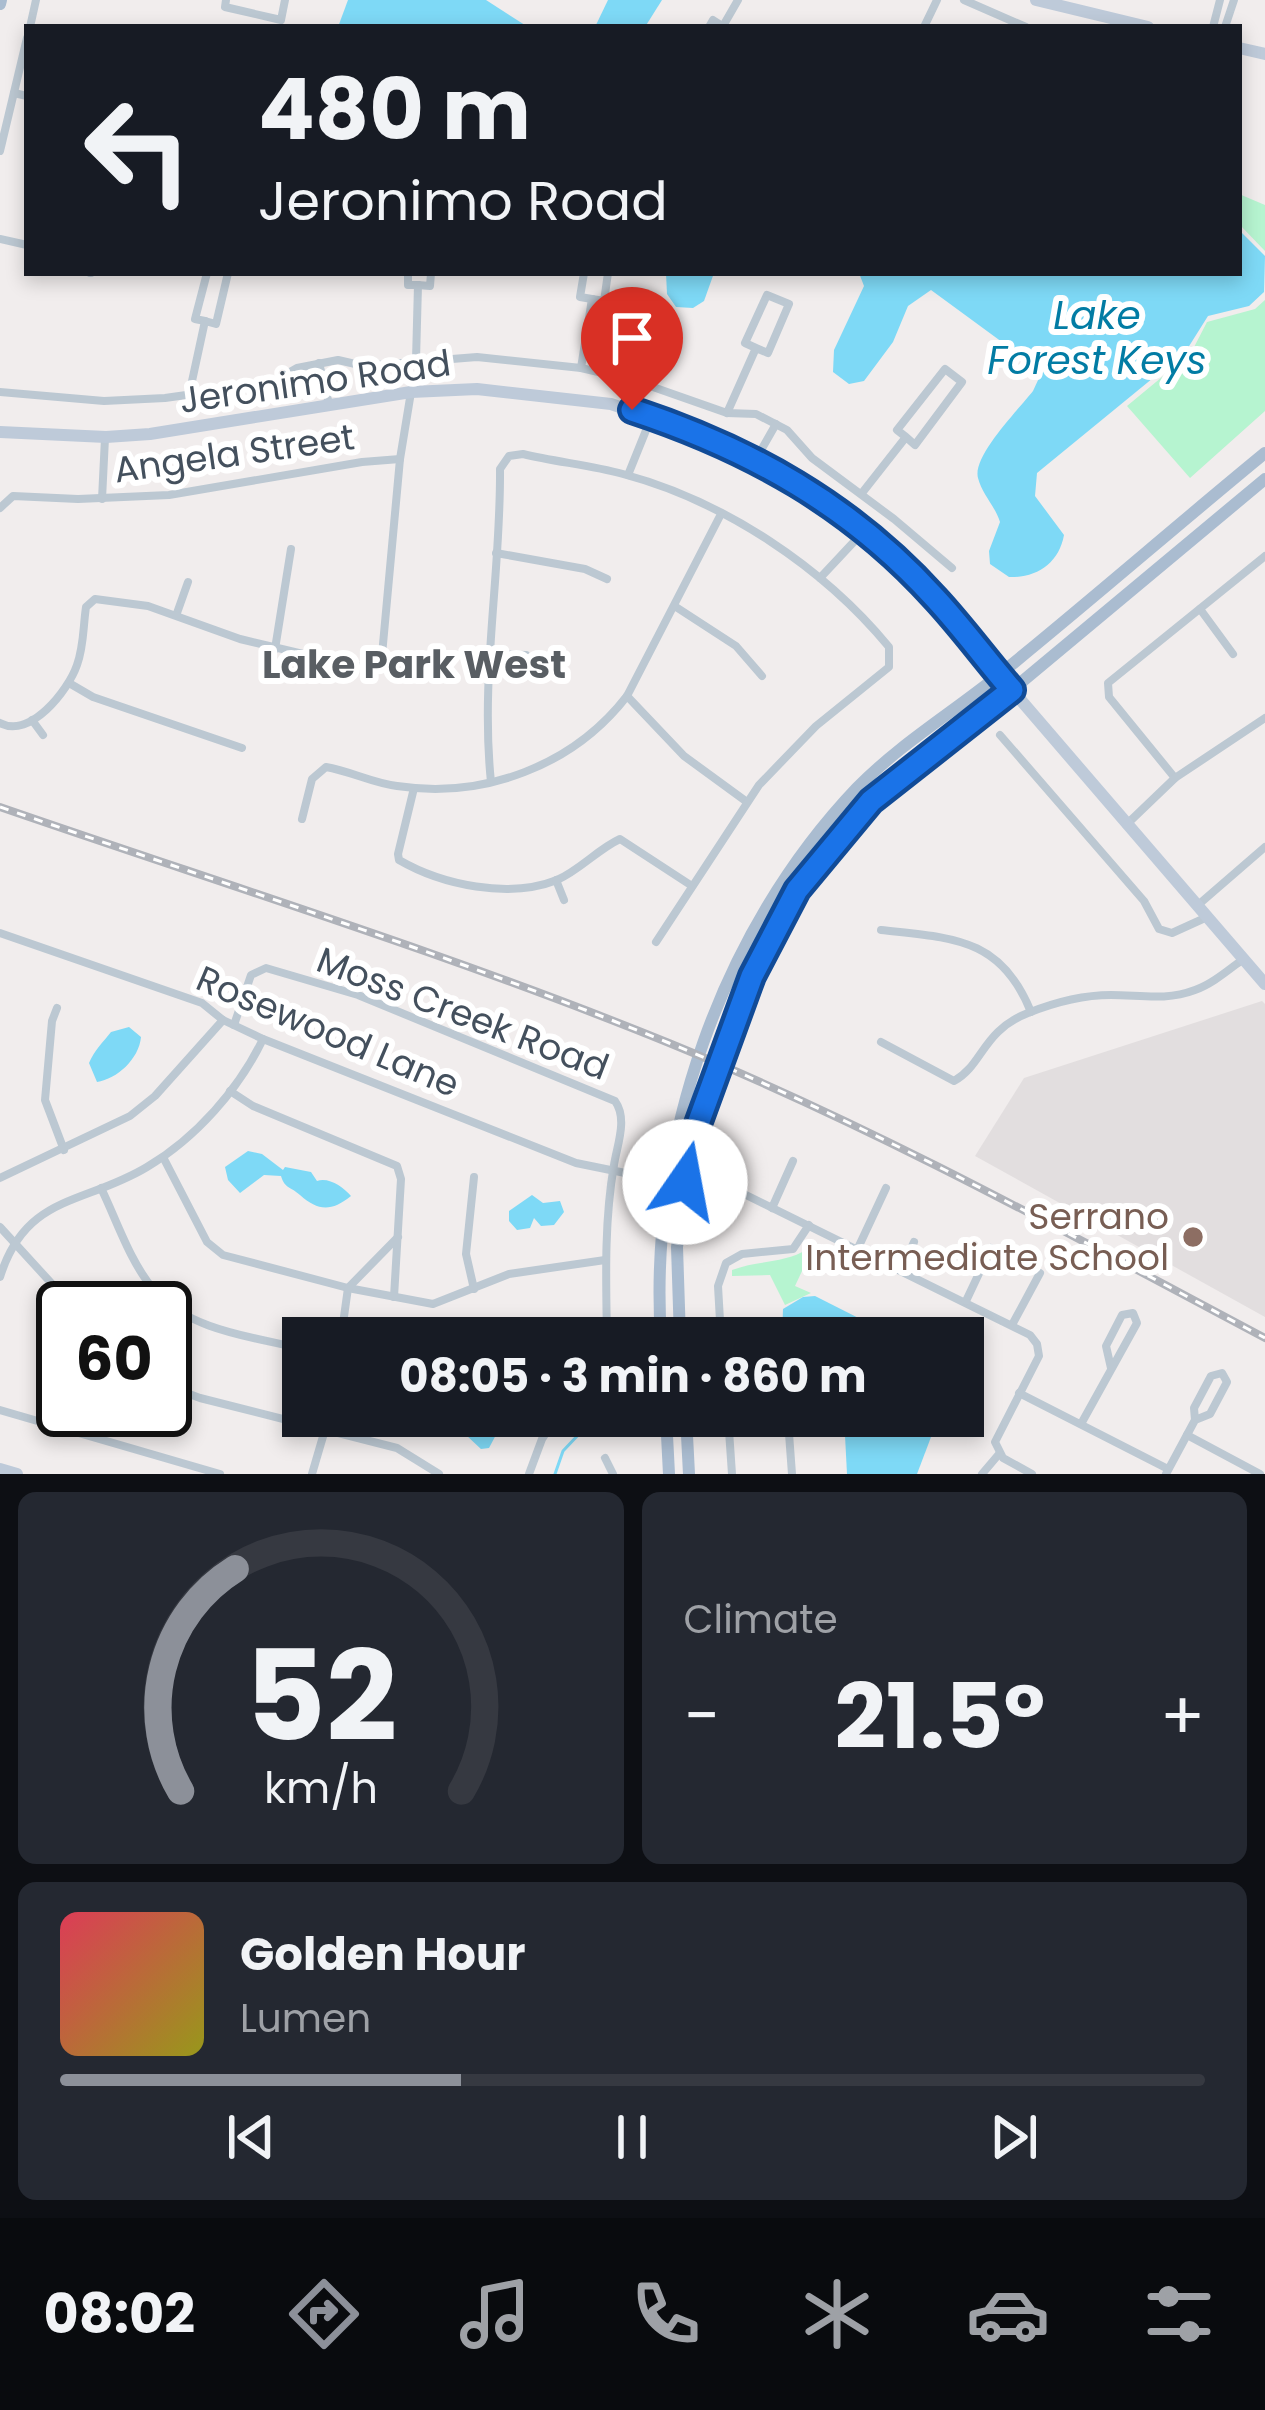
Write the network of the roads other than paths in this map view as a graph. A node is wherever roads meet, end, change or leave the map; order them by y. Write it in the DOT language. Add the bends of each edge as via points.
graph roads {
  1 [pos="226,0"];
  2 [pos="286,0"];
  3 [pos="964,0"];
  4 [pos="1036,0"];
  5 [pos="1019,24"];
  6 [pos="1136,24"];
  7 [pos="24,51"];
  8 [pos="14,93"];
  9 [pos="24,95"];
  10 [pos="0,151"];
  11 [pos="206,276"];
  12 [pos="227,276"];
  13 [pos="408,276"];
  14 [pos="431,276"];
  15 [pos="584,276"];
  16 [pos="608,276"];
  17 [pos="418,285"];
  18 [pos="592,299"];
  19 [pos="206,321"];
  20 [pos="757,348"];
  21 [pos="416,360"];
  22 [pos="319,363"];
  23 [pos="581,368"];
  24 [pos="0,392"];
  25 [pos="411,392"];
  26 [pos="189,395"];
  27 [pos="328,404"];
  28 [pos="728,413"];
  29 [pos="652,416"];
  30 [pos="776,424"];
  31 [pos="0,432"];
  32 [pos="106,436"];
  33 [pos="906,437"];
  34 [pos="1265,453"];
  35 [pos="756,459"];
  36 [pos="400,460"];
  37 [pos="628,475"];
  38 [pos="1265,479"];
  39 [pos="862,494"];
  40 [pos="102,499"];
  41 [pos="2,503"];
  42 [pos="721,514"];
  43 [pos="865,530"];
  44 [pos="291,549"];
  45 [pos="496,553"];
  46 [pos="1265,556"];
  47 [pos="952,568"];
  48 [pos="820,578"];
  49 [pos="607,579"];
  50 [pos="188,582"];
  51 [pos="676,607"];
  52 [pos="1201,609"];
  53 [pos="177,614"];
  54 [pos="275,649"];
  55 [pos="489,654"];
  56 [pos="1233,654"];
  57 [pos="526,655"];
  58 [pos="999,675"];
  59 [pos="762,676"];
  60 [pos="69,683"];
  61 [pos="1012,690"];
  62 [pos="627,696"];
  63 [pos="1265,718"];
  64 [pos="32,720"];
  65 [pos="0,723"];
  66 [pos="43,735"];
  67 [pos="1000,735"];
  68 [pos="242,748"];
  69 [pos="1175,778"];
  70 [pos="491,782"];
  71 [pos="414,788"];
  72 [pos="747,802"];
  73 [pos="302,819"];
  74 [pos="1126,825"];
  75 [pos="1265,847"];
  76 [pos="556,880"];
  77 [pos="692,886"];
  78 [pos="564,900"];
  79 [pos="1200,912"];
  80 [pos="881,930"];
  81 [pos="0,933"];
  82 [pos="656,942"];
  83 [pos="1242,960"];
  84 [pos="1265,984"];
  85 [pos="57,1008"];
  86 [pos="1030,1012"];
  87 [pos="223,1020"];
  88 [pos="234,1025"];
  89 [pos="263,1039"];
  90 [pos="881,1042"];
  91 [pos="230,1091"];
  92 [pos="64,1150"];
  93 [pos="163,1157"];
  94 [pos="793,1161"];
  95 [pos="613,1171"];
  96 [pos="635,1175"];
  97 [pos="475,1177"];
  98 [pos="0,1178"];
  99 [pos="666,1180"];
  100 [pos="685,1182"];
  101 [pos="101,1188"];
  102 [pos="886,1188"];
  103 [pos="772,1208"];
  104 [pos="809,1225"];
  105 [pos="0,1227"];
  106 [pos="398,1237"];
  107 [pos="14,1241"];
  108 [pos="914,1243"];
  109 [pos="858,1248"];
  110 [pos="991,1248"];
  111 [pos="605,1260"];
  112 [pos="902,1269"];
  113 [pos="1040,1273"];
  114 [pos="0,1277"];
  115 [pos="50,1281"];
  116 [pos="348,1288"];
  117 [pos="474,1289"];
  118 [pos="394,1297"];
  119 [pos="966,1301"];
  120 [pos="344,1317"];
  121 [pos="606,1317"];
  122 [pos="660,1317"];
  123 [pos="679,1317"];
  124 [pos="720,1317"];
  125 [pos="1012,1325"];
  126 [pos="282,1344"];
  127 [pos="1111,1368"];
  128 [pos="192,1393"];
  129 [pos="1019,1393"];
  130 [pos="0,1410"];
  131 [pos="282,1418"];
  132 [pos="1195,1420"];
  133 [pos="1081,1424"];
  134 [pos="1187,1435"];
  135 [pos="324,1437"];
  136 [pos="351,1437"];
  137 [pos="543,1437"];
  138 [pos="667,1437"];
  139 [pos="687,1437"];
  140 [pos="730,1437"];
  141 [pos="789,1437"];
  142 [pos="999,1454"];
  143 [pos="605,1458"];
  144 [pos="0,1469"];
  145 [pos="1167,1472"];
  146 [pos="17,1474"];
  147 [pos="220,1474"];
  148 [pos="312,1474"];
  149 [pos="439,1474"];
  150 [pos="529,1474"];
  151 [pos="613,1474"];
  152 [pos="669,1474"];
  153 [pos="689,1474"];
  154 [pos="731,1474"];
  155 [pos="792,1474"];
  156 [pos="982,1474"];
  157 [pos="1032,1474"];
  158 [pos="1260,1474"];
  1 -- 2 [label="street" via="225,7 281,20"];
  3 -- 5 [label="street"];
  4 -- 6 [label="main road"];
  7 -- 8 [label="street"];
  8 -- 9 [label="street"];
  8 -- 10 [label="street"];
  11 -- 19 [label="street" via="195,319"];
  12 -- 19 [label="street" via="216,324"];
  13 -- 17 [label="street" via="408,285"];
  14 -- 17 [label="street" via="430,286"];
  15 -- 18 [label="street" via="580,297"];
  16 -- 18 [label="street" via="604,301"];
  17 -- 21 [label="street"];
  18 -- 23 [label="street"];
  19 -- 26 [label="street"];
  20 -- 20 [label="street" via="746,343 767,295 789,304 768,353"];
  20 -- 28 [label="street"];
  21 -- 22 [label="street"];
  21 -- 23 [label="street"];
  22 -- 26 [label="street" via="271,383"];
  22 -- 27 [label="street"];
  23 -- 28 [label="street"];
  24 -- 26 [label="street" via="104,401"];
  25 -- 27 [label="main road, Jeronimo Road"];
  25 -- 29 [label="main road, Jeronimo Road" via="527,392"];
  25 -- 36 [label="street"];
  27 -- 32 [label="main road, Jeronimo Road"];
  28 -- 30 [label="street"];
  29 -- 35 [label="main road, Jeronimo Road"];
  29 -- 37 [label="street"];
  30 -- 35 [label="street"];
  30 -- 39 [label="street"];
  31 -- 32 [label="main road, Jeronimo Road"];
  32 -- 40 [label="street"];
  33 -- 33 [label="street" via="897,430 945,369 962,382 915,445"];
  33 -- 39 [label="street"];
  34 -- 58 [label="main road"];
  35 -- 43 [label="main road, Jeronimo Road"];
  36 -- 40 [label="street, Angela Street"];
  36 -- 54 [label="street" via="382,655 371,666"];
  37 -- 42 [label="street"];
  37 -- 45 [label="street" via="508,456 500,470"];
  38 -- 61 [label="main road"];
  39 -- 47 [label="street"];
  40 -- 41 [label="street, Angela Street" via="21,495"];
  42 -- 48 [label="street"];
  42 -- 51 [label="street"];
  43 -- 48 [label="street"];
  43 -- 58 [label="main road, Jeronimo Road" via="937,599"];
  44 -- 54 [label="street"];
  45 -- 49 [label="street"];
  45 -- 55 [label="street"];
  46 -- 52 [label="street"];
  48 -- 72 [label="street" via="882,638 892,652 889,667 816,726"];
  50 -- 53 [label="street"];
  51 -- 59 [label="street" via="736,646"];
  51 -- 62 [label="street"];
  52 -- 56 [label="street"];
  52 -- 69 [label="street" via="1106,689"];
  53 -- 54 [label="street"];
  53 -- 60 [label="street" via="91,601"];
  55 -- 57 [label="street"];
  55 -- 70 [label="street"];
  58 -- 61 [label="main road, Jeronimo Road"];
  58 -- 99 [label="main road" via="890,756 776,886 693,1074"];
  60 -- 64 [label="street"];
  60 -- 68 [label="street"];
  61 -- 74 [label="main road, Jeronimo Road"];
  61 -- 100 [label="main road" via="871,801 797,890 752,976 691,1143"];
  62 -- 70 [label="street" via="562,756"];
  62 -- 72 [label="street" via="683,756"];
  63 -- 69 [label="street"];
  64 -- 65 [label="street" via="13,728"];
  64 -- 66 [label="street"];
  67 -- 79 [label="street" via="1144,901 1159,929 1172,934"];
  69 -- 74 [label="street"];
  70 -- 71 [label="street"];
  71 -- 73 [label="street" via="326,767 312,778"];
  71 -- 76 [label="street" via="399,860 482,886"];
  72 -- 77 [label="street"];
  74 -- 79 [label="main road, Jeronimo Road"];
  75 -- 79 [label="street"];
  76 -- 77 [label="street" via="620,839"];
  76 -- 78 [label="street"];
  77 -- 82 [label="street"];
  79 -- 83 [label="main road, Jeronimo Road"];
  80 -- 86 [label="street" via="986,951 1011,974"];
  81 -- 87 [label="street, Rosewood Lane" via="202,1003"];
  83 -- 84 [label="main road, Jeronimo Road"];
  83 -- 86 [label="street" via="1185,994 1099,995"];
  85 -- 92 [label="street" via="45,1100"];
  86 -- 90 [label="street" via="994,1033 953,1081"];
  87 -- 88 [label="street, Rosewood Lane"];
  87 -- 92 [label="street" via="148,1102"];
  88 -- 89 [label="street, Rosewood Lane"];
  88 -- 95 [label="street, Moss Creek Road" via="258,969 358,995 615,1101 622,1120"];
  89 -- 91 [label="street"];
  89 -- 95 [label="street, Rosewood Lane"];
  91 -- 93 [label="street"];
  91 -- 106 [label="street" via="397,1166"];
  92 -- 98 [label="street"];
  93 -- 101 [label="street"];
  93 -- 116 [label="street" via="207,1242 223,1256"];
  94 -- 103 [label="street"];
  95 -- 96 [label="street, Rosewood Lane"];
  95 -- 111 [label="street, Moss Creek Road"];
  97 -- 117 [label="street" via="466,1254"];
  99 -- 100 [label="street"];
  99 -- 122 [label="main road"];
  100 -- 103 [label="street"];
  100 -- 123 [label="main road"];
  101 -- 107 [label="street" via="38,1215"];
  101 -- 126 [label="street" via="164,1300 217,1328"];
  102 -- 109 [label="street"];
  103 -- 104 [label="street"];
  104 -- 109 [label="street"];
  104 -- 124 [label="street" via="793,1250 726,1263"];
  105 -- 107 [label="street"];
  106 -- 116 [label="street"];
  106 -- 118 [label="street"];
  107 -- 114 [label="street"];
  107 -- 115 [label="street"];
  108 -- 112 [label="street"];
  109 -- 112 [label="street"];
  110 -- 119 [label="street"];
  111 -- 117 [label="street" via="509,1274"];
  111 -- 121 [label="street, Moss Creek Road"];
  112 -- 119 [label="street"];
  113 -- 125 [label="street"];
  116 -- 118 [label="street"];
  116 -- 120 [label="street"];
  117 -- 118 [label="street" via="438,1304"];
  119 -- 125 [label="street"];
  125 -- 129 [label="street" via="1039,1350"];
  127 -- 127 [label="street" via="1137,1323 1133,1312 1122,1315 1106,1346"];
  127 -- 133 [label="street"];
  128 -- 131 [label="street"];
  129 -- 133 [label="street"];
  129 -- 142 [label="street" via="997,1436"];
  130 -- 147 [label="street"];
  132 -- 132 [label="street" via="1210,1414 1227,1382 1222,1373 1211,1376"];
  132 -- 134 [label="street"];
  133 -- 145 [label="street"];
  134 -- 145 [label="street"];
  134 -- 158 [label="street"];
  135 -- 148 [label="street"];
  136 -- 149 [label="street" via="397,1448"];
  137 -- 150 [label="street"];
  138 -- 152 [label="main road"];
  139 -- 153 [label="main road"];
  140 -- 154 [label="street"];
  141 -- 155 [label="street"];
  142 -- 156 [label="street"];
  142 -- 157 [label="street"];
  143 -- 151 [label="street"];
  144 -- 146 [label="main road"];
}
